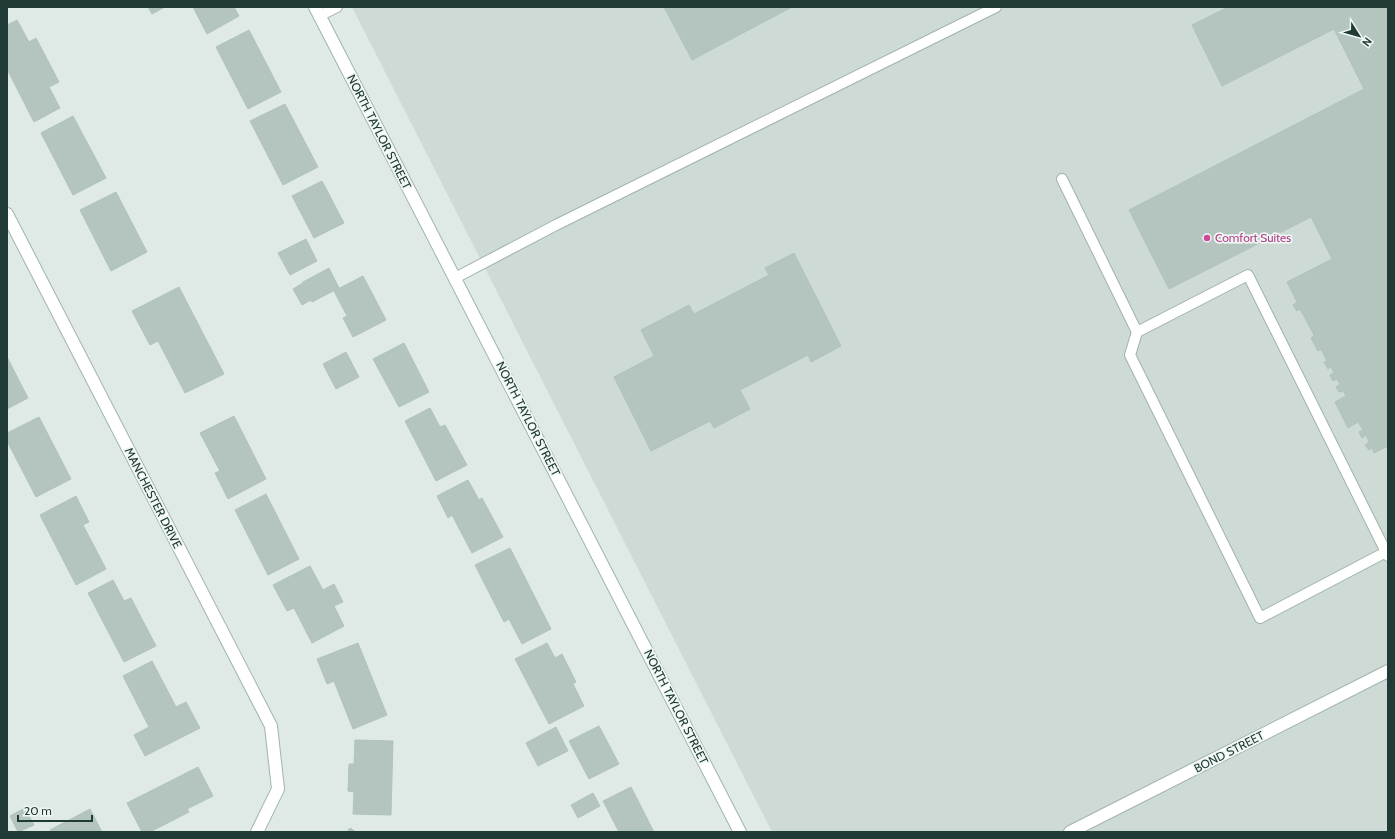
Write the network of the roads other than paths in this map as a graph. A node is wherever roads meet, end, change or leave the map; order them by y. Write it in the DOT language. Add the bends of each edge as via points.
graph roads {
  1 [pos="337,7"];
  2 [pos="996,7"];
  3 [pos="317,12"];
  4 [pos="1062,180"];
  5 [pos="7,214"];
  6 [pos="454,278"];
  7 [pos="1137,332"];
  8 [pos="1387,554"];
  9 [pos="1388,671"];
  10 [pos="257,832"];
  11 [pos="740,832"];
  12 [pos="1070,832"];
  1 -- 3 [label="lane"];
  2 -- 6 [label="lane"];
  3 -- 6 [label="street, NORTH TAYLOR STREET"];
  4 -- 7 [label="lane"];
  5 -- 10 [label="street, MANCHESTER DRIVE" via="271,726 278,789"];
  6 -- 11 [label="street, NORTH TAYLOR STREET"];
  7 -- 8 [label="lane" via="1248,275"];
  7 -- 8 [label="lane" via="1130,355 1260,618"];
  9 -- 12 [label="street, BOND STREET"];
}
